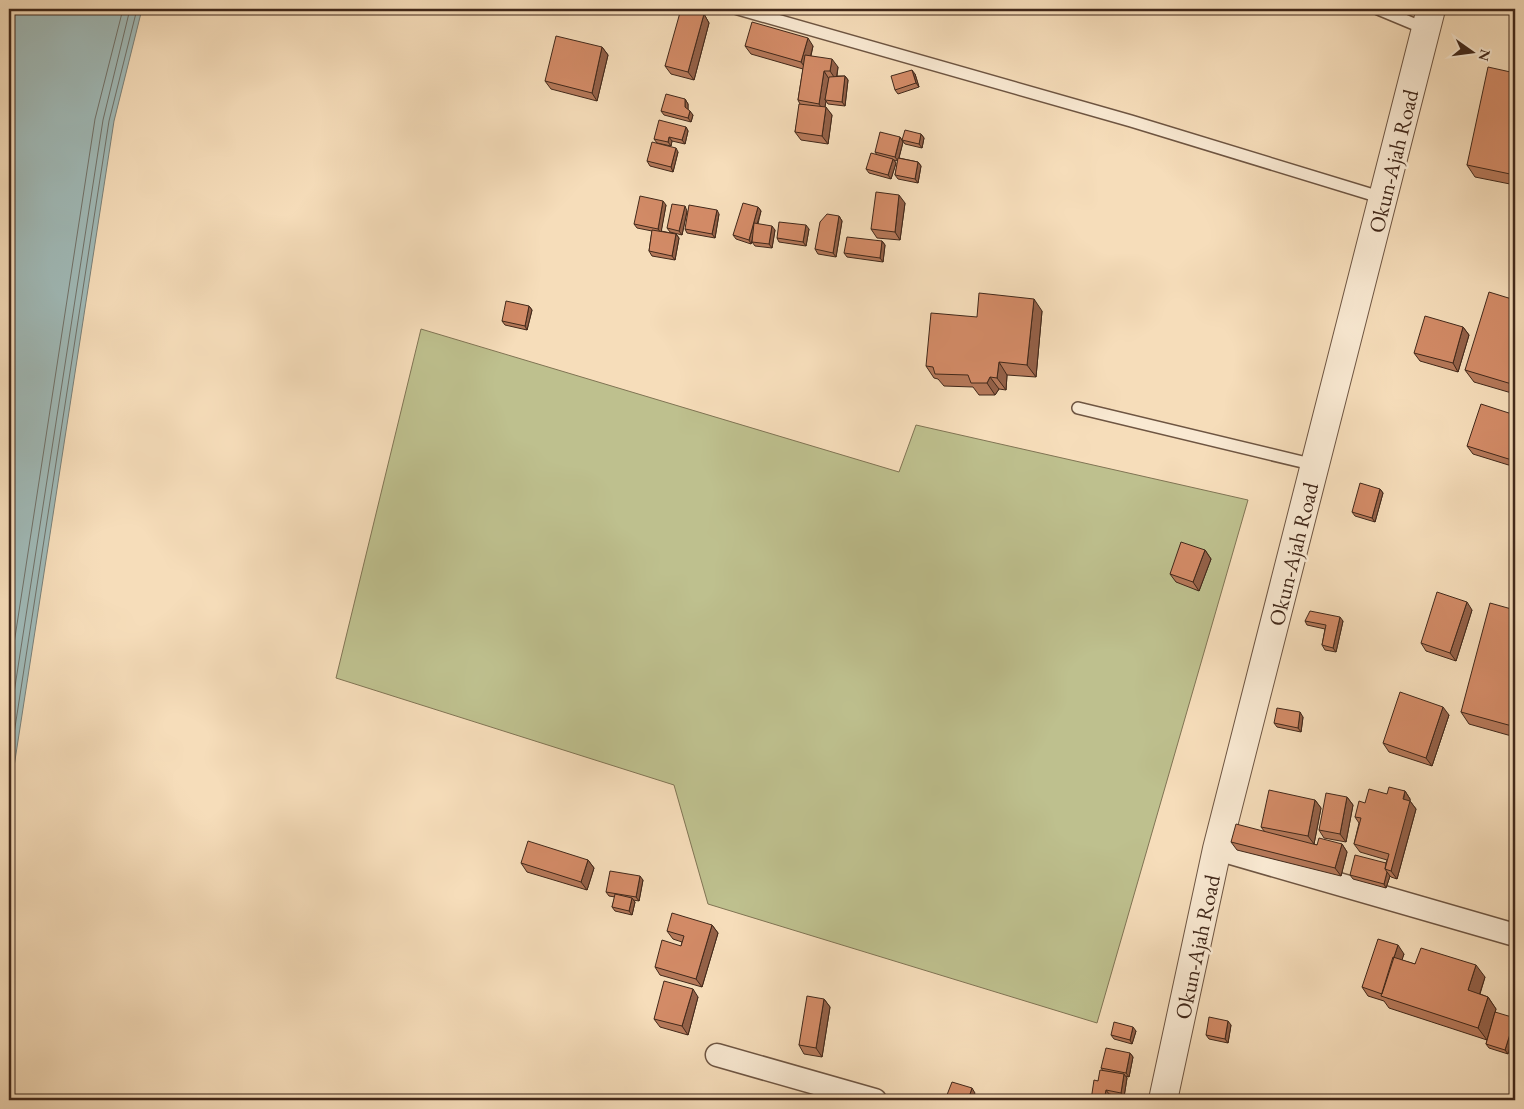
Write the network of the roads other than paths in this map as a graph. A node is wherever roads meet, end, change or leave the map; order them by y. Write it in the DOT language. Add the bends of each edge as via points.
graph roads {
  1 [pos="738,9"];
  2 [pos="1378,9"];
  3 [pos="1429,19"];
  4 [pos="1383,198"];
  5 [pos="1078,408"];
  6 [pos="1315,465"];
  7 [pos="1217,849"];
  8 [pos="1515,935"];
  9 [pos="717,1055"];
  10 [pos="820,1092"];
  11 [pos="875,1100"];
  12 [pos="1163,1100"];
  1 -- 4 [label="lane" via="1131,121"];
  2 -- 3 [label="lane"];
  3 -- 4 [label="street, Okun-Ajah Road"];
  4 -- 6 [label="street, Okun-Ajah Road"];
  5 -- 6 [label="lane"];
  6 -- 7 [label="street, Okun-Ajah Road"];
  7 -- 8 [label="street"];
  7 -- 12 [label="street, Okun-Ajah Road"];
  9 -- 10 [label="street"];
  10 -- 11 [label="street"];
}
